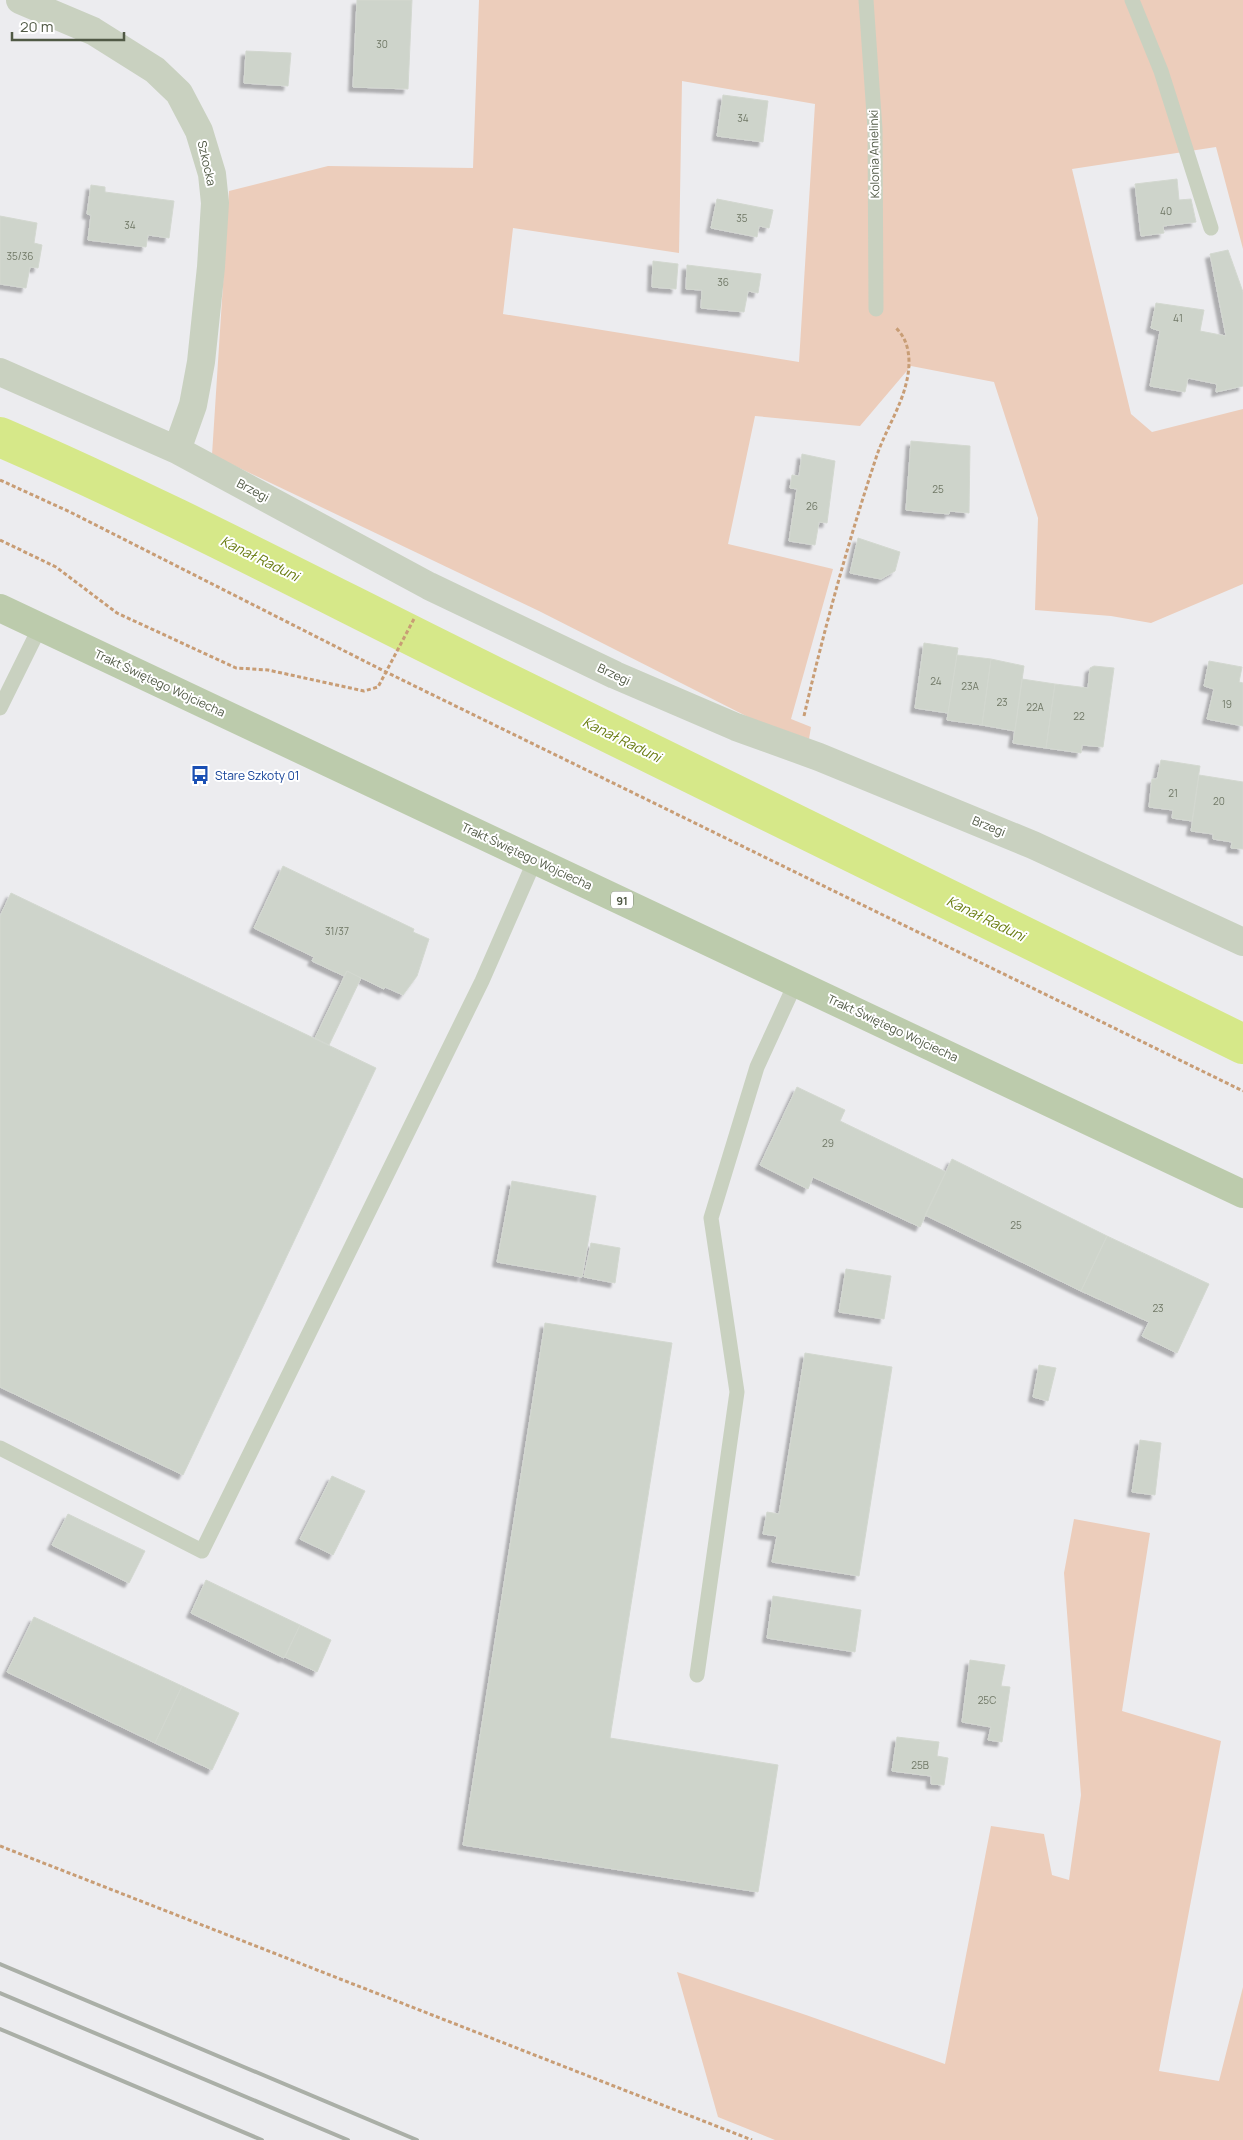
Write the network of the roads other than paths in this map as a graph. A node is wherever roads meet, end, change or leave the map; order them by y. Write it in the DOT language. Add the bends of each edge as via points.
graph roads {
  1 [pos="20,0"];
  2 [pos="866,0"];
  3 [pos="1132,0"];
  4 [pos="1212,228"];
  5 [pos="876,309"];
  6 [pos="0,372"];
  7 [pos="177,450"];
  8 [pos="0,608"];
  9 [pos="40,627"];
  10 [pos="0,708"];
  11 [pos="535,860"];
  12 [pos="1243,942"];
  13 [pos="796,982"];
  14 [pos="1243,1194"];
  15 [pos="0,1448"];
  16 [pos="697,1674"];
  1 -- 7 [label="street, Szkocka" via="93,31 154,70 178,93 199,131 212,174 215,203 211,267 201,362 192,405"];
  2 -- 5 [label="lane, Kolonia Anielinki" via="875,129"];
  3 -- 4 [label="lane" via="1161,71"];
  6 -- 7 [label="street, Brzegi"];
  7 -- 12 [label="street, Brzegi" via="429,586 615,675 736,727 1034,845"];
  8 -- 9 [label="main road, Trakt Świętego Wojciecha / 91"];
  9 -- 10 [label="lane"];
  9 -- 11 [label="main road, Trakt Świętego Wojciecha / 91"];
  11 -- 13 [label="main road, Trakt Świętego Wojciecha / 91"];
  11 -- 15 [label="lane" via="482,981 202,1551"];
  13 -- 14 [label="main road, Trakt Świętego Wojciecha / 91"];
  13 -- 16 [label="lane" via="757,1067 711,1218 737,1392"];
}
